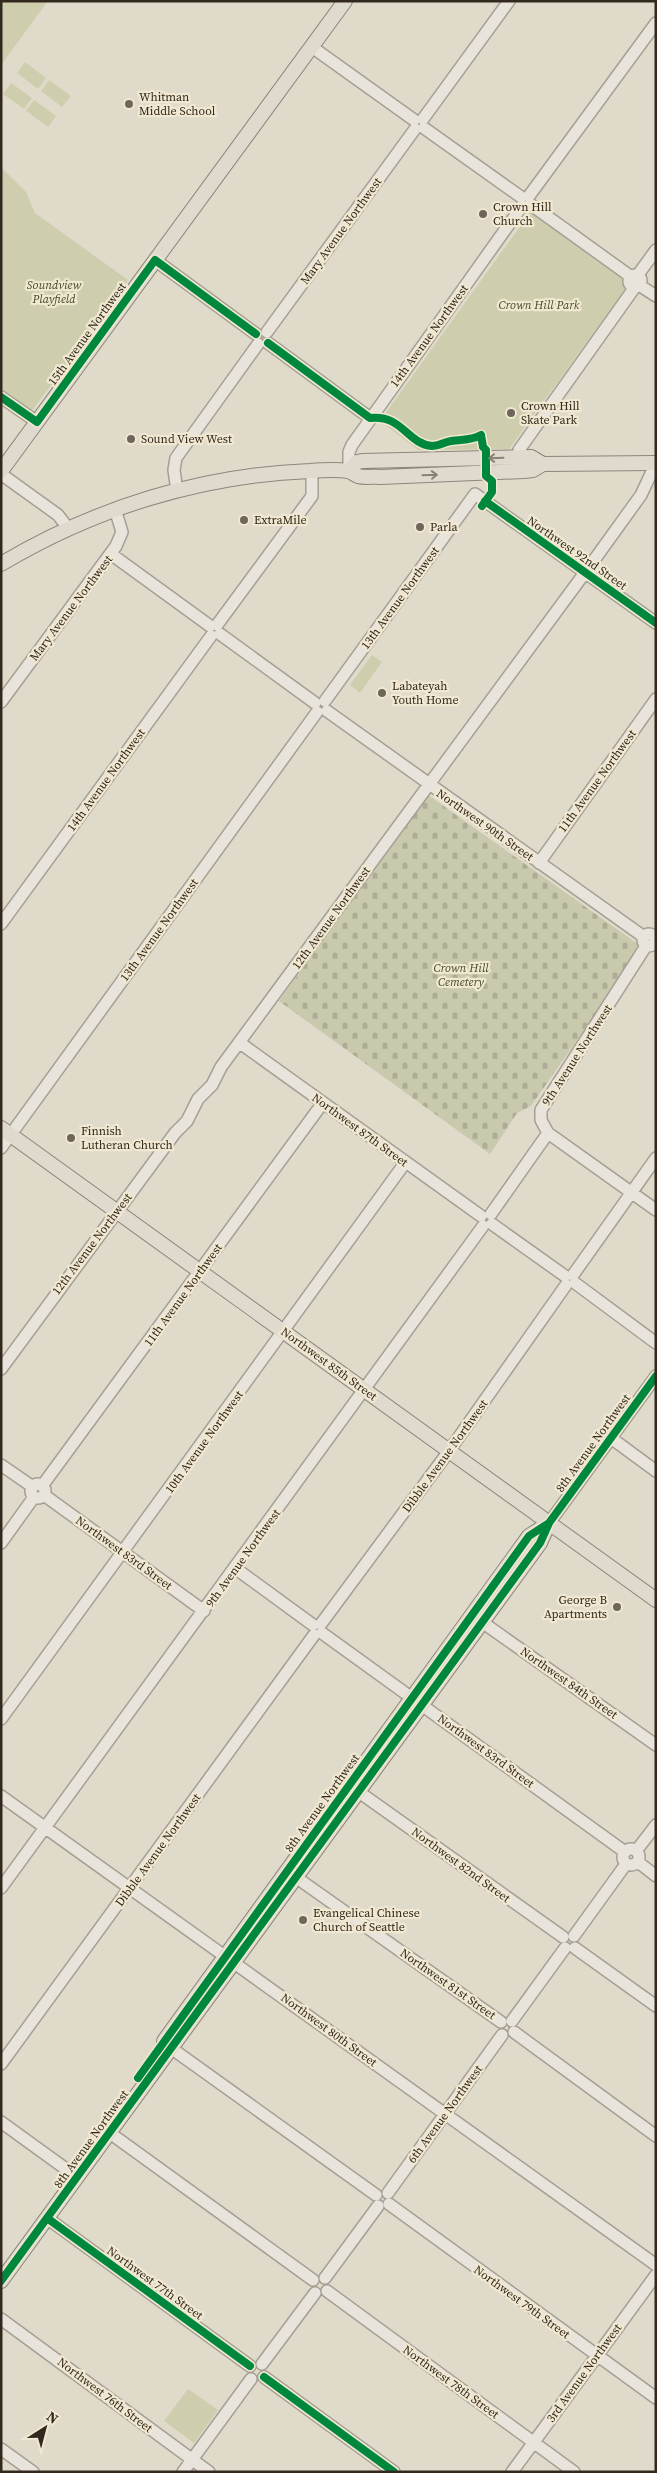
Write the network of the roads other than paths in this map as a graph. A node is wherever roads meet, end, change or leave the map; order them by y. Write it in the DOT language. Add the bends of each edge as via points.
graph roads {
  1 [pos="344,1"];
  2 [pos="510,1"];
  3 [pos="656,23"];
  4 [pos="312,47"];
  5 [pos="419,124"];
  6 [pos="525,201"];
  7 [pos="656,250"];
  8 [pos="156,260"];
  9 [pos="635,281"];
  10 [pos="656,296"];
  11 [pos="262,338"];
  12 [pos="1,396"];
  13 [pos="370,418"];
  14 [pos="36,422"];
  15 [pos="518,457"];
  16 [pos="656,463"];
  17 [pos="543,464"];
  18 [pos="312,471"];
  19 [pos="349,471"];
  20 [pos="1,472"];
  21 [pos="476,473"];
  22 [pos="177,490"];
  23 [pos="475,494"];
  24 [pos="115,509"];
  25 [pos="68,528"];
  26 [pos="111,554"];
  27 [pos="1,564"];
  28 [pos="586,572"];
  29 [pos="656,623"];
  30 [pos="215,630"];
  31 [pos="656,699"];
  32 [pos="1,702"];
  33 [pos="321,707"];
  34 [pos="428,784"];
  35 [pos="539,863"];
  36 [pos="1,924"];
  37 [pos="651,939"];
  38 [pos="240,1043"];
  39 [pos="322,1104"];
  40 [pos="6,1131"];
  41 [pos="548,1133"];
  42 [pos="1,1148"];
  43 [pos="656,1158"];
  44 [pos="405,1163"];
  45 [pos="631,1192"];
  46 [pos="656,1210"];
  47 [pos="116,1211"];
  48 [pos="487,1220"];
  49 [pos="200,1272"];
  50 [pos="570,1280"];
  51 [pos="284,1331"];
  52 [pos="656,1342"];
  53 [pos="1,1368"];
  54 [pos="656,1376"];
  55 [pos="365,1390"];
  56 [pos="610,1438"];
  57 [pos="449,1451"];
  58 [pos="1,1465"];
  59 [pos="656,1471"];
  60 [pos="38,1491"];
  61 [pos="549,1524"];
  62 [pos="1,1543"];
  63 [pos="123,1553"];
  64 [pos="235,1568"];
  65 [pos="656,1600"];
  66 [pos="204,1611"];
  67 [pos="482,1622"];
  68 [pos="317,1629"];
  69 [pos="417,1701"];
  70 [pos="1,1719"];
  71 [pos="656,1745"];
  72 [pos="359,1792"];
  73 [pos="1,1796"];
  74 [pos="656,1825"];
  75 [pos="46,1828"];
  76 [pos="631,1857"];
  77 [pos="656,1876"];
  78 [pos="296,1878"];
  79 [pos="1,1888"];
  80 [pos="130,1888"];
  81 [pos="569,1942"];
  82 [pos="230,1958"];
  83 [pos="656,2006"];
  84 [pos="509,2025"];
  85 [pos="171,2048"];
  86 [pos="1,2064"];
  87 [pos="445,2114"];
  88 [pos="1,2122"];
  89 [pos="106,2130"];
  90 [pos="656,2136"];
  91 [pos="74,2175"];
  92 [pos="383,2200"];
  93 [pos="47,2218"];
  94 [pos="656,2265"];
  95 [pos="1,2267"];
  96 [pos="656,2275"];
  97 [pos="319,2279"];
  98 [pos="1,2281"];
  99 [pos="327,2291"];
  100 [pos="315,2293"];
  101 [pos="1,2318"];
  102 [pos="596,2356"];
  103 [pos="262,2364"];
  104 [pos="250,2366"];
  105 [pos="264,2377"];
  106 [pos="251,2379"];
  107 [pos="656,2398"];
  108 [pos="533,2442"];
  109 [pos="1,2449"];
  110 [pos="192,2460"];
  111 [pos="33,2472"];
  112 [pos="183,2472"];
  113 [pos="209,2472"];
  114 [pos="394,2472"];
  115 [pos="512,2472"];
  116 [pos="574,2472"];
  1 -- 4 [label="main road, 15th Avenue Northwest"];
  2 -- 5 [label="street, Mary Avenue Northwest"];
  3 -- 6 [label="street, 14th Avenue Northwest"];
  4 -- 5 [label="street"];
  4 -- 8 [label="main road, 15th Avenue Northwest"];
  5 -- 6 [label="street"];
  5 -- 11 [label="street, Mary Avenue Northwest"];
  6 -- 9 [label="street"];
  6 -- 13 [label="street, 14th Avenue Northwest"];
  7 -- 9 [label="street"];
  8 -- 11 [label="street"];
  8 -- 14 [label="main road, 15th Avenue Northwest"];
  9 -- 10 [label="street"];
  9 -- 15 [label="street" via="519,450"];
  11 -- 13 [label="street"];
  11 -- 22 [label="street, Mary Avenue Northwest" via="176,458"];
  12 -- 14 [label="street"];
  13 -- 19 [label="street, 14th Avenue Northwest" via="350,448"];
  14 -- 20 [label="main road, 15th Avenue Northwest"];
  15 -- 17 [label="main road" via="531,457"];
  15 -- 19 [label="main road, one-way" via="362,461"];
  16 -- 17 [label="main road"];
  16 -- 28 [label="street, 12th Avenue Northwest" via="641,495"];
  17 -- 21 [label="main road" via="530,471"];
  18 -- 19 [label="main road"];
  18 -- 22 [label="main road" via="250,476"];
  18 -- 30 [label="street, 14th Avenue Northwest" via="312,496"];
  19 -- 21 [label="main road, one-way" via="358,476"];
  20 -- 25 [label="street" via="58,515"];
  21 -- 23 [label="street"];
  22 -- 24 [label="main road"];
  23 -- 28 [label="street, Northwest 92nd Street"];
  23 -- 33 [label="street, 13th Avenue Northwest"];
  24 -- 25 [label="main road"];
  24 -- 26 [label="street, Mary Avenue Northwest" via="122,532"];
  25 -- 27 [label="main road"];
  26 -- 30 [label="street, Northwest 90th Street"];
  26 -- 32 [label="street, Mary Avenue Northwest"];
  28 -- 29 [label="street, Northwest 92nd Street"];
  28 -- 34 [label="street, 12th Avenue Northwest"];
  30 -- 33 [label="street, Northwest 90th Street"];
  30 -- 36 [label="street, 14th Avenue Northwest"];
  31 -- 35 [label="street, 11th Avenue Northwest"];
  33 -- 34 [label="street, Northwest 90th Street"];
  33 -- 40 [label="street, 13th Avenue Northwest"];
  34 -- 35 [label="street, Northwest 90th Street"];
  34 -- 38 [label="street, 12th Avenue Northwest"];
  35 -- 37 [label="street, Northwest 90th Street"];
  37 -- 41 [label="street, 9th Avenue Northwest" via="541,1110 541,1120"];
  38 -- 39 [label="street, Northwest 87th Street"];
  38 -- 47 [label="street, 12th Avenue Northwest" via="212,1085 198,1099 187,1121"];
  39 -- 44 [label="street, Northwest 87th Street"];
  39 -- 49 [label="street, 11th Avenue Northwest"];
  40 -- 42 [label="street, 13th Avenue Northwest"];
  40 -- 47 [label="main road, Northwest 85th Street"];
  41 -- 45 [label="street"];
  41 -- 48 [label="street, 9th Avenue Northwest"];
  43 -- 45 [label="street, Dibble Avenue Northwest"];
  44 -- 48 [label="street, Northwest 87th Street"];
  44 -- 51 [label="street, 10th Avenue Northwest"];
  45 -- 46 [label="street"];
  45 -- 50 [label="street, Dibble Avenue Northwest"];
  47 -- 49 [label="main road, Northwest 85th Street"];
  47 -- 53 [label="street, 12th Avenue Northwest"];
  48 -- 50 [label="street, Northwest 87th Street"];
  48 -- 55 [label="street, 9th Avenue Northwest"];
  49 -- 51 [label="main road, Northwest 85th Street"];
  49 -- 60 [label="street, 11th Avenue Northwest"];
  50 -- 52 [label="street, Northwest 87th Street"];
  50 -- 57 [label="street, Dibble Avenue Northwest"];
  51 -- 55 [label="main road, Northwest 85th Street"];
  51 -- 63 [label="street, 10th Avenue Northwest"];
  54 -- 56 [label="street, 8th Avenue Northwest"];
  55 -- 57 [label="main road, Northwest 85th Street"];
  55 -- 64 [label="street, 9th Avenue Northwest"];
  56 -- 59 [label="street"];
  56 -- 61 [label="street, 8th Avenue Northwest"];
  57 -- 61 [label="main road, Northwest 85th Street"];
  57 -- 68 [label="street, Dibble Avenue Northwest"];
  58 -- 60 [label="street, Northwest 83rd Street"];
  60 -- 62 [label="street, 11th Avenue Northwest"];
  60 -- 63 [label="street, Northwest 83rd Street"];
  61 -- 65 [label="main road, Northwest 85th Street"];
  61 -- 67 [label="main road, 8th Avenue Northwest" via="540,1543"];
  61 -- 69 [label="main road, 8th Avenue Northwest" via="529,1536"];
  63 -- 66 [label="street, Northwest 83rd Street"];
  63 -- 70 [label="street, 10th Avenue Northwest"];
  64 -- 66 [label="street, 9th Avenue Northwest"];
  64 -- 68 [label="street, Northwest 83rd Street"];
  66 -- 75 [label="street, 9th Avenue Northwest"];
  67 -- 69 [label="main road, 8th Avenue Northwest"];
  67 -- 71 [label="street, Northwest 84th Street"];
  68 -- 69 [label="street, Northwest 83rd Street"];
  68 -- 80 [label="street, Dibble Avenue Northwest"];
  69 -- 72 [label="main road, 8th Avenue Northwest"];
  69 -- 76 [label="street, Northwest 83rd Street"];
  69 -- 82 [label="main road, 8th Avenue Northwest"];
  72 -- 78 [label="main road, 8th Avenue Northwest"];
  72 -- 81 [label="street, Northwest 82nd Street"];
  73 -- 75 [label="street, Northwest 80th Street"];
  74 -- 76 [label="street"];
  75 -- 79 [label="street, 9th Avenue Northwest"];
  75 -- 80 [label="street, Northwest 80th Street"];
  76 -- 77 [label="street, Northwest 83rd Street"];
  76 -- 81 [label="street"];
  78 -- 82 [label="main road, 8th Avenue Northwest"];
  78 -- 84 [label="street, Northwest 81st Street"];
  80 -- 82 [label="street, Northwest 80th Street"];
  80 -- 86 [label="street, Dibble Avenue Northwest"];
  81 -- 83 [label="street, Northwest 82nd Street"];
  81 -- 84 [label="street"];
  82 -- 85 [label="main road, 8th Avenue Northwest"];
  82 -- 87 [label="street, Northwest 80th Street"];
  82 -- 89 [label="main road, 8th Avenue Northwest"];
  84 -- 87 [label="street, 6th Avenue Northwest" via="508,2036 502,2034"];
  84 -- 90 [label="street, Northwest 81st Street"];
  85 -- 89 [label="main road, 8th Avenue Northwest"];
  85 -- 92 [label="street, Northwest 79th Street"];
  87 -- 92 [label="street, 6th Avenue Northwest"];
  87 -- 94 [label="street, Northwest 80th Street"];
  88 -- 91 [label="street"];
  89 -- 91 [label="main road, 8th Avenue Northwest"];
  89 -- 97 [label="street"];
  91 -- 93 [label="main road, 8th Avenue Northwest"];
  91 -- 95 [label="main road, 8th Avenue Northwest"];
  92 -- 97 [label="street, 6th Avenue Northwest"];
  92 -- 102 [label="street, Northwest 79th Street"];
  93 -- 98 [label="main road, 8th Avenue Northwest"];
  93 -- 104 [label="street, Northwest 77th Street"];
  96 -- 102 [label="street, 3rd Avenue Northwest"];
  97 -- 99 [label="street" via="329,2285"];
  97 -- 100 [label="street" via="312,2288"];
  99 -- 100 [label="street"];
  99 -- 108 [label="street, Northwest 78th Street"];
  100 -- 103 [label="street"];
  101 -- 110 [label="street, Northwest 76th Street"];
  102 -- 107 [label="street, Northwest 79th Street"];
  102 -- 108 [label="street, 3rd Avenue Northwest"];
  103 -- 104 [label="street" via="256,2362"];
  103 -- 105 [label="street" via="266,2371"];
  104 -- 106 [label="street"];
  105 -- 106 [label="street" via="258,2381"];
  105 -- 114 [label="street"];
  106 -- 110 [label="street"];
  108 -- 115 [label="street, 3rd Avenue Northwest"];
  108 -- 116 [label="street, Northwest 78th Street"];
  109 -- 111 [label="street"];
  110 -- 112 [label="street"];
  110 -- 113 [label="street, Northwest 76th Street"];
}
